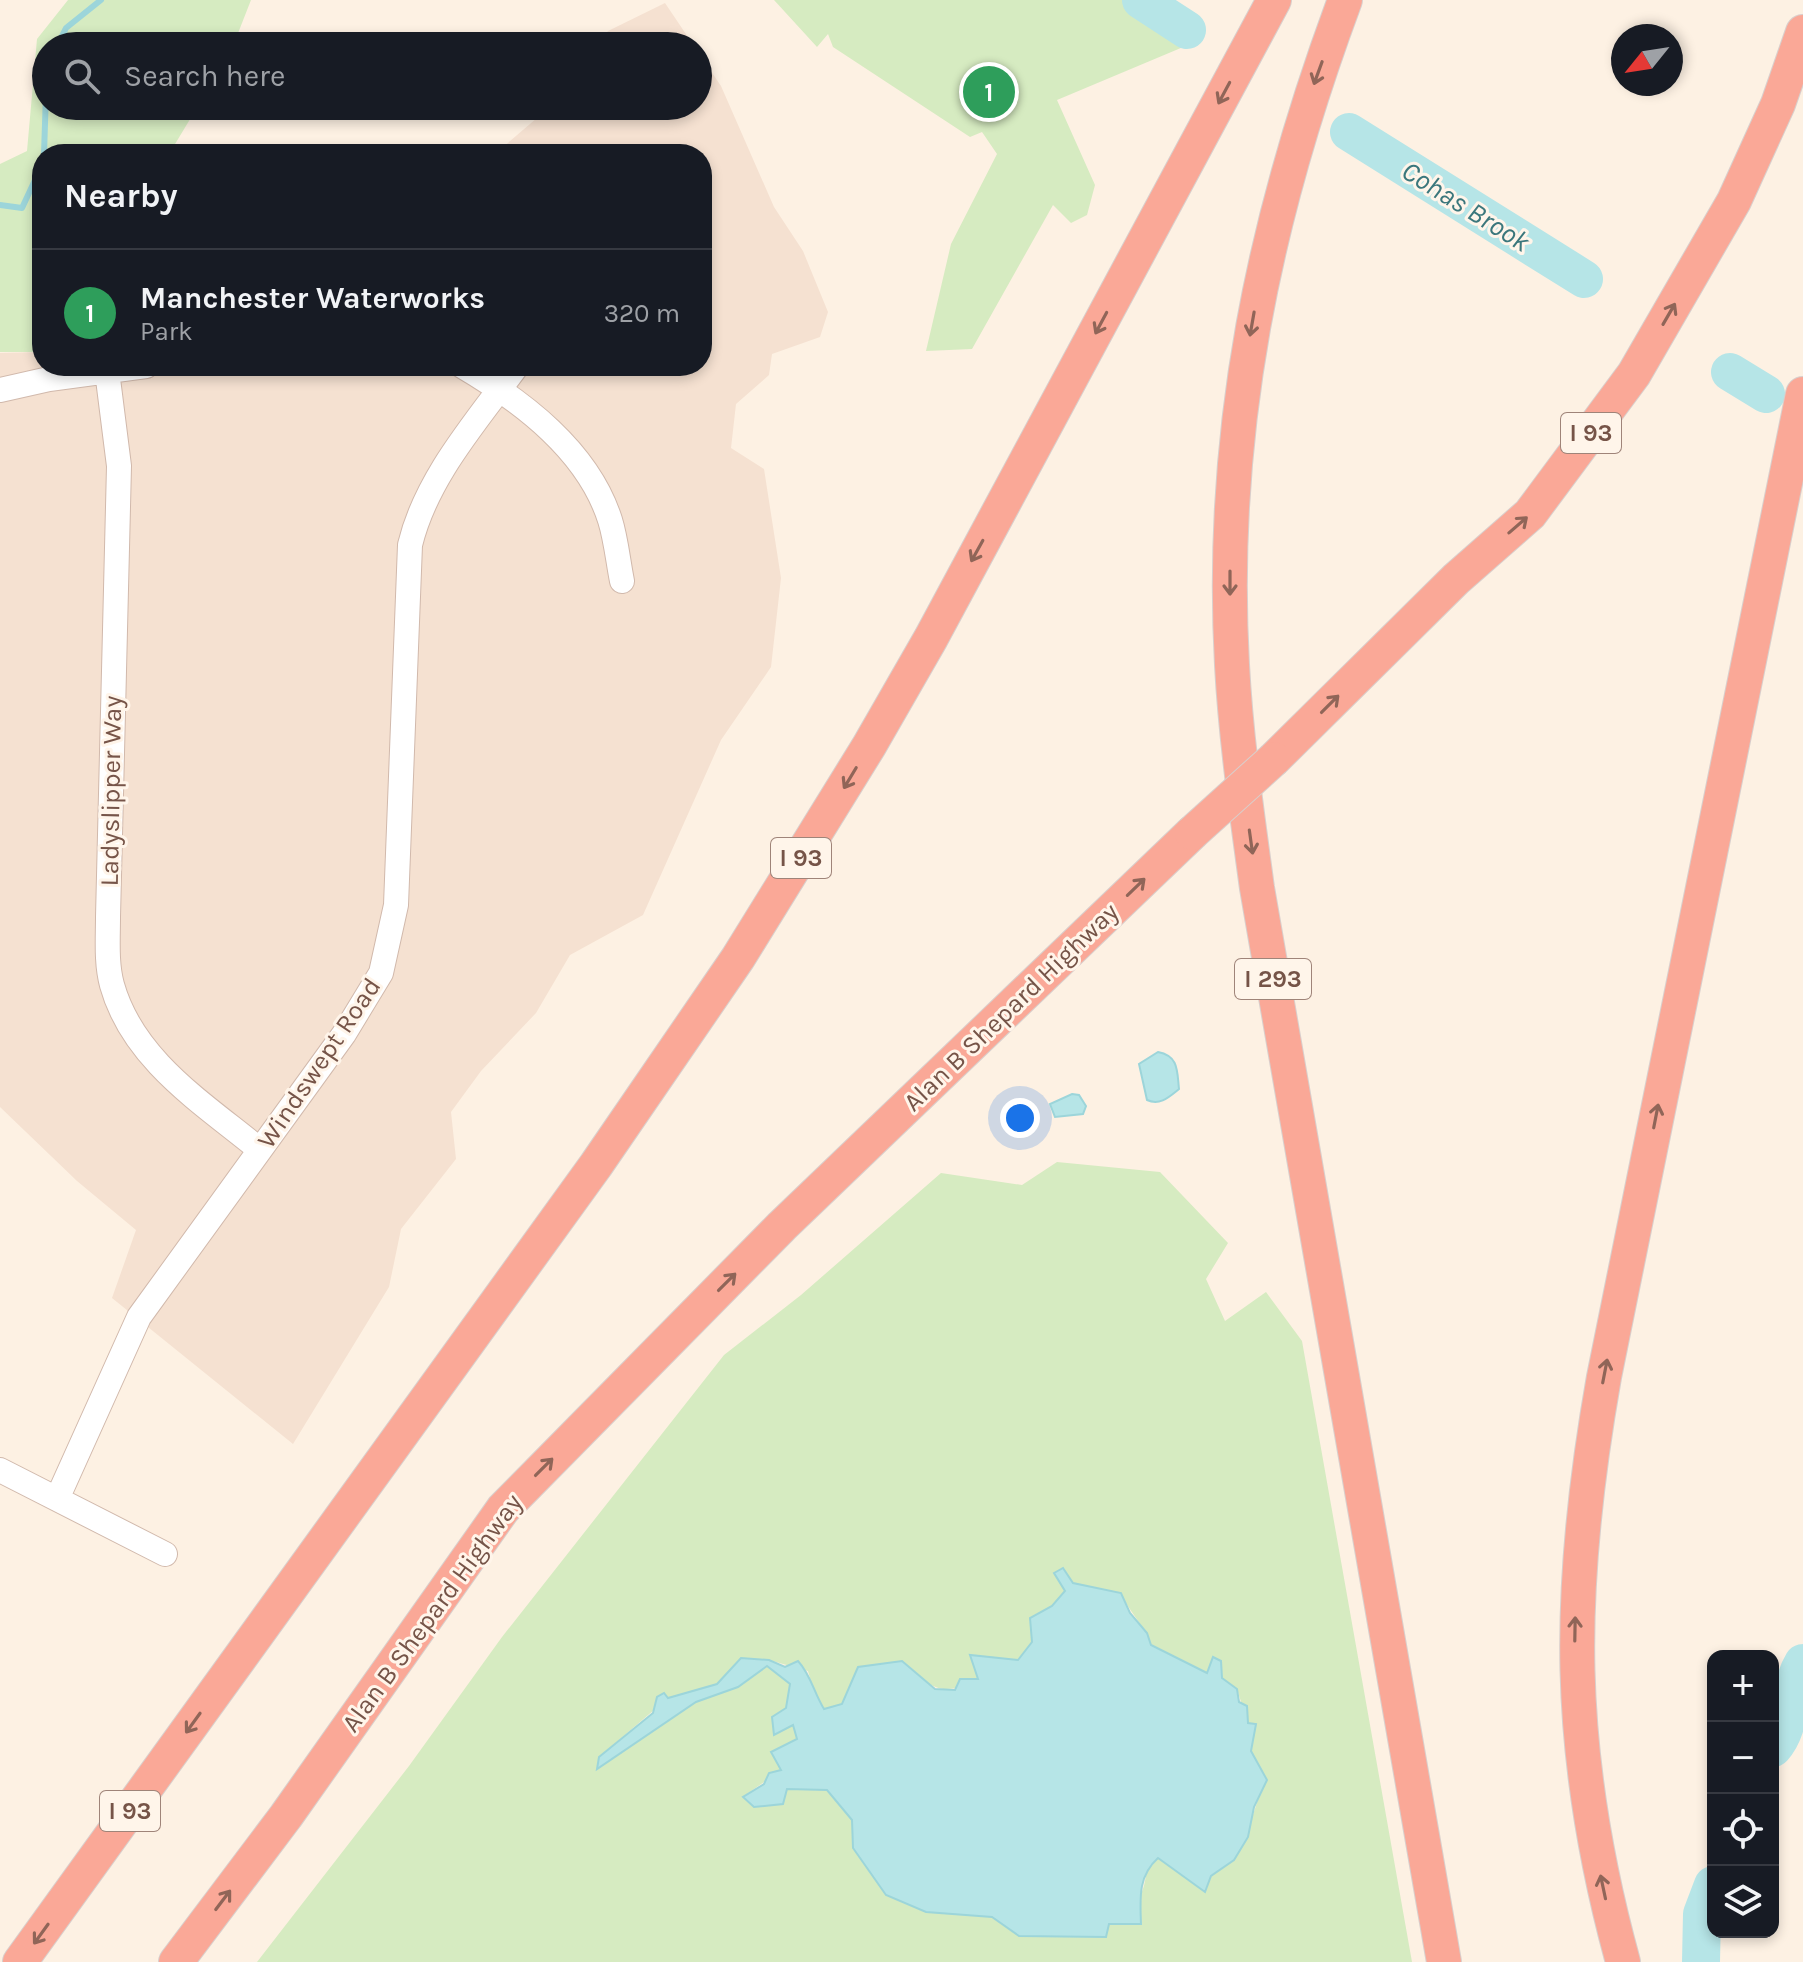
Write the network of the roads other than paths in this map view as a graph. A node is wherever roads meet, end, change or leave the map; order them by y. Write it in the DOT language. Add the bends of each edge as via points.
graph roads {
  1 [pos="1274,0"];
  2 [pos="1345,0"];
  3 [pos="1803,32"];
  4 [pos="79,376"];
  5 [pos="108,376"];
  6 [pos="476,376"];
  7 [pos="510,376"];
  8 [pos="0,390"];
  9 [pos="498,392"];
  10 [pos="1803,394"];
  11 [pos="622,581"];
  12 [pos="260,1150"];
  13 [pos="0,1470"];
  14 [pos="57,1499"];
  15 [pos="165,1554"];
  16 [pos="20,1962"];
  17 [pos="176,1962"];
  18 [pos="1444,1962"];
  19 [pos="1623,1962"];
  1 -- 16 [label="highway, I 93, one-way" via="931,638 738,958 569,1202"];
  2 -- 18 [label="highway, I 293, one-way" via="1277,208 1244,368 1231,517 1232,665 1257,888"];
  17 -- 3 [label="highway, Alan B Shepard Highway / I 93, one-way, bridge" via="503,1509 782,1226 1530,514 1634,374 1734,201 1778,104"];
  4 -- 8 [label="street"];
  5 -- 12 [label="street, Ladyslipper Way" via="119,466 108,917 112,983 129,1024 153,1060"];
  6 -- 9 [label="street"];
  7 -- 9 [label="street, Windswept Road"];
  9 -- 11 [label="street" via="565,444 592,481 611,522"];
  9 -- 12 [label="street, Windswept Road" via="429,490 410,545 396,905 381,973"];
  19 -- 10 [label="highway, one-way" via="1590,1824 1580,1750 1575,1675 1581,1525 1604,1377"];
  12 -- 14 [label="street, Windswept Road" via="139,1317"];
  13 -- 14 [label="street"];
  14 -- 15 [label="street"];
}
